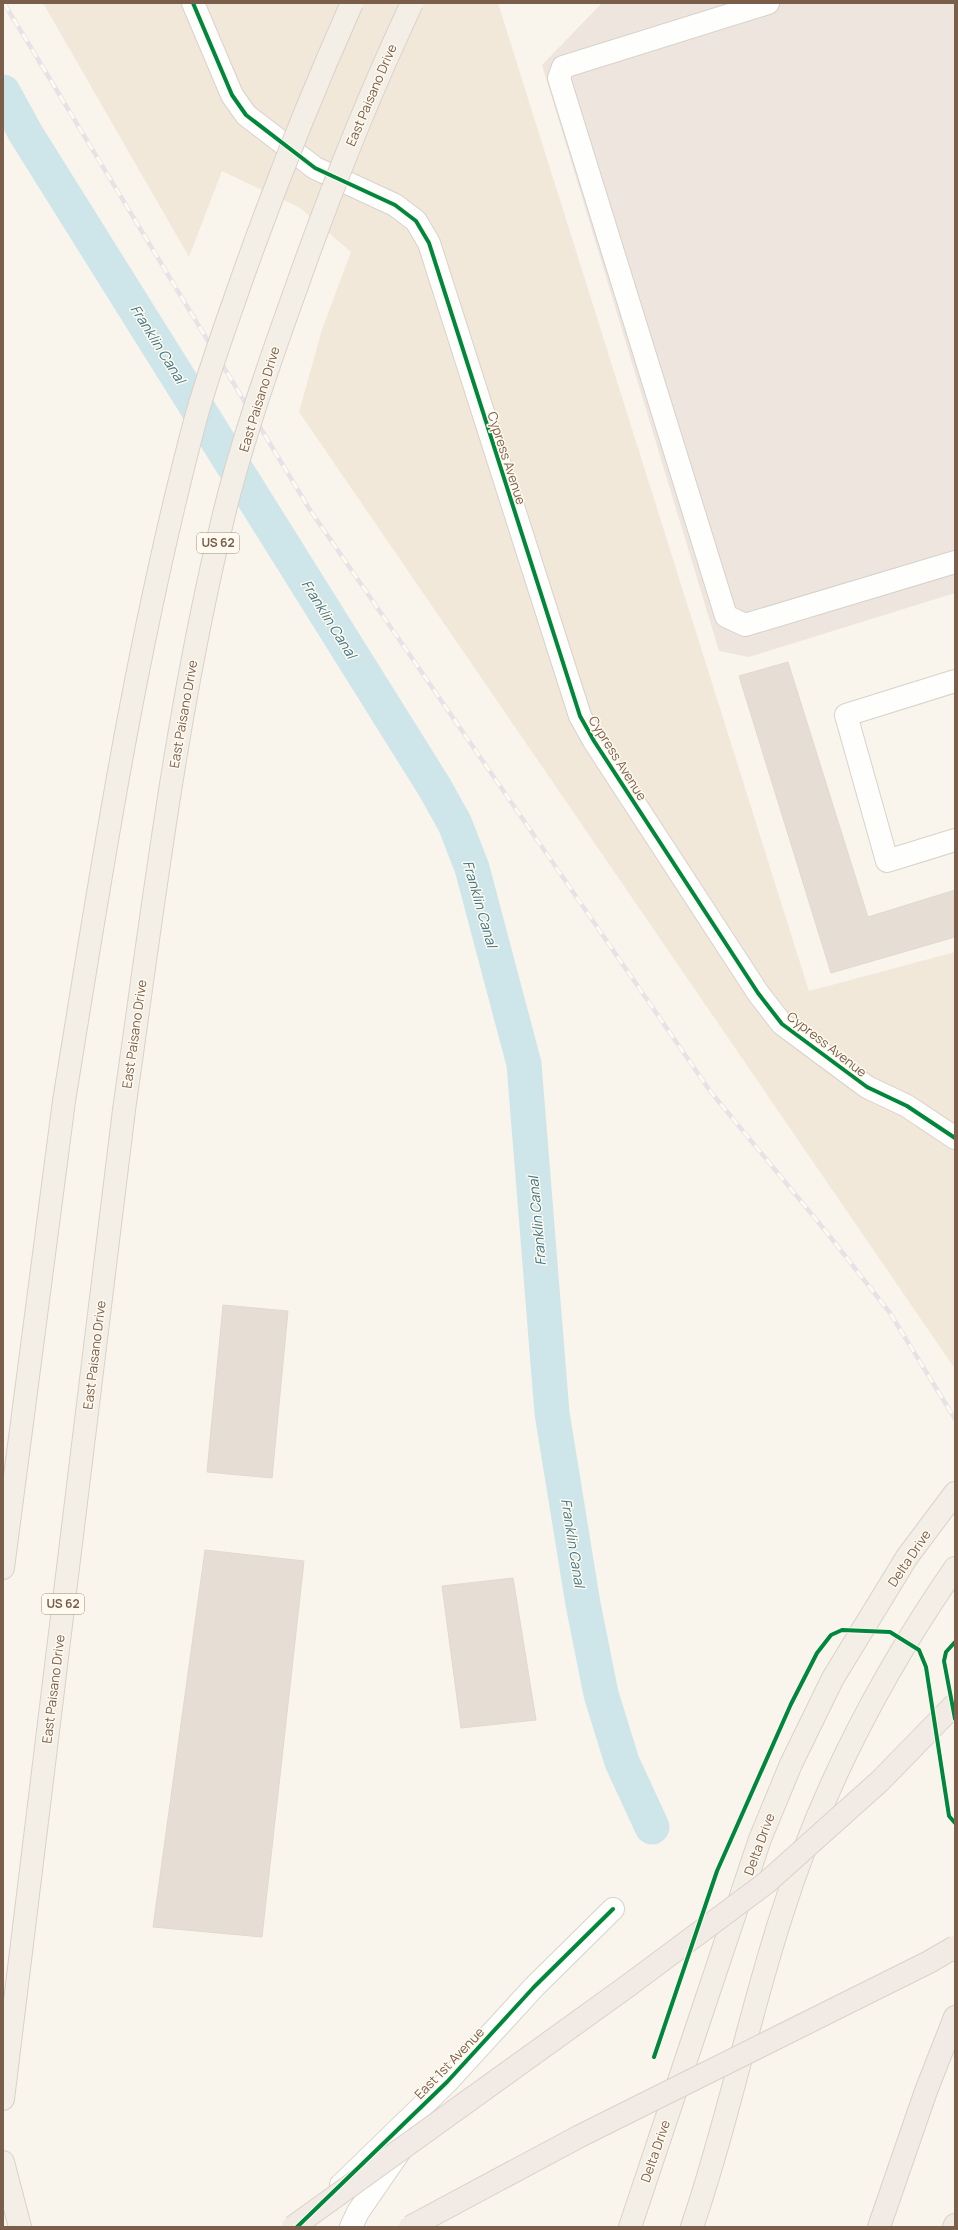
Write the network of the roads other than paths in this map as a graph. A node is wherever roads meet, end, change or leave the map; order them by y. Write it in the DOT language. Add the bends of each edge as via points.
graph roads {
  1 [pos="193,3"];
  2 [pos="352,3"];
  3 [pos="412,3"];
  4 [pos="768,3"];
  5 [pos="955,562"];
  6 [pos="955,681"];
  7 [pos="955,840"];
  8 [pos="955,1138"];
  9 [pos="955,1493"];
  10 [pos="3,1568"];
  11 [pos="955,1568"];
  12 [pos="955,1704"];
  13 [pos="613,1909"];
  14 [pos="955,1947"];
  15 [pos="955,2017"];
  16 [pos="447,2082"];
  17 [pos="3,2099"];
  18 [pos="3,2162"];
  19 [pos="20,2227"];
  20 [pos="293,2227"];
  21 [pos="296,2227"];
  22 [pos="351,2227"];
  23 [pos="410,2227"];
  24 [pos="630,2227"];
  25 [pos="692,2227"];
  26 [pos="880,2227"];
  1 -- 8 [label="street, Cypress Avenue" via="232,95 246,115 314,168 395,205 416,221 429,243 580,716 758,993 782,1024 867,1087 907,1106"];
  2 -- 10 [label="main road, bridge" via="262,220 220,342 196,419 158,576 116,780 64,1101"];
  3 -- 17 [label="main road, East Paisano Drive / US 62, bridge" via="376,80 323,211 266,373 227,505 198,634 170,785 124,1110"];
  4 -- 5 [label="street" via="563,67 559,78 726,616 745,625"];
  6 -- 7 [label="street" via="846,715 887,861"];
  9 -- 24 [label="main road, Delta Drive" via="907,1557 833,1678 790,1764 760,1839"];
  11 -- 25 [label="main road" via="900,1652 869,1708 818,1817 781,1916 713,2165"];
  12 -- 20 [label="highway, bridge" via="880,1781 766,1883"];
  13 -- 16 [label="street, East 1st Avenue" via="534,1987"];
  14 -- 23 [label="highway, bridge" via="580,2136"];
  15 -- 26 [label="highway" via="926,2091"];
  16 -- 21 [label="street, East 1st Avenue"];
  16 -- 22 [label="street, East 1st Avenue" via="358,2212"];
  18 -- 19 [label="main road"];
}
